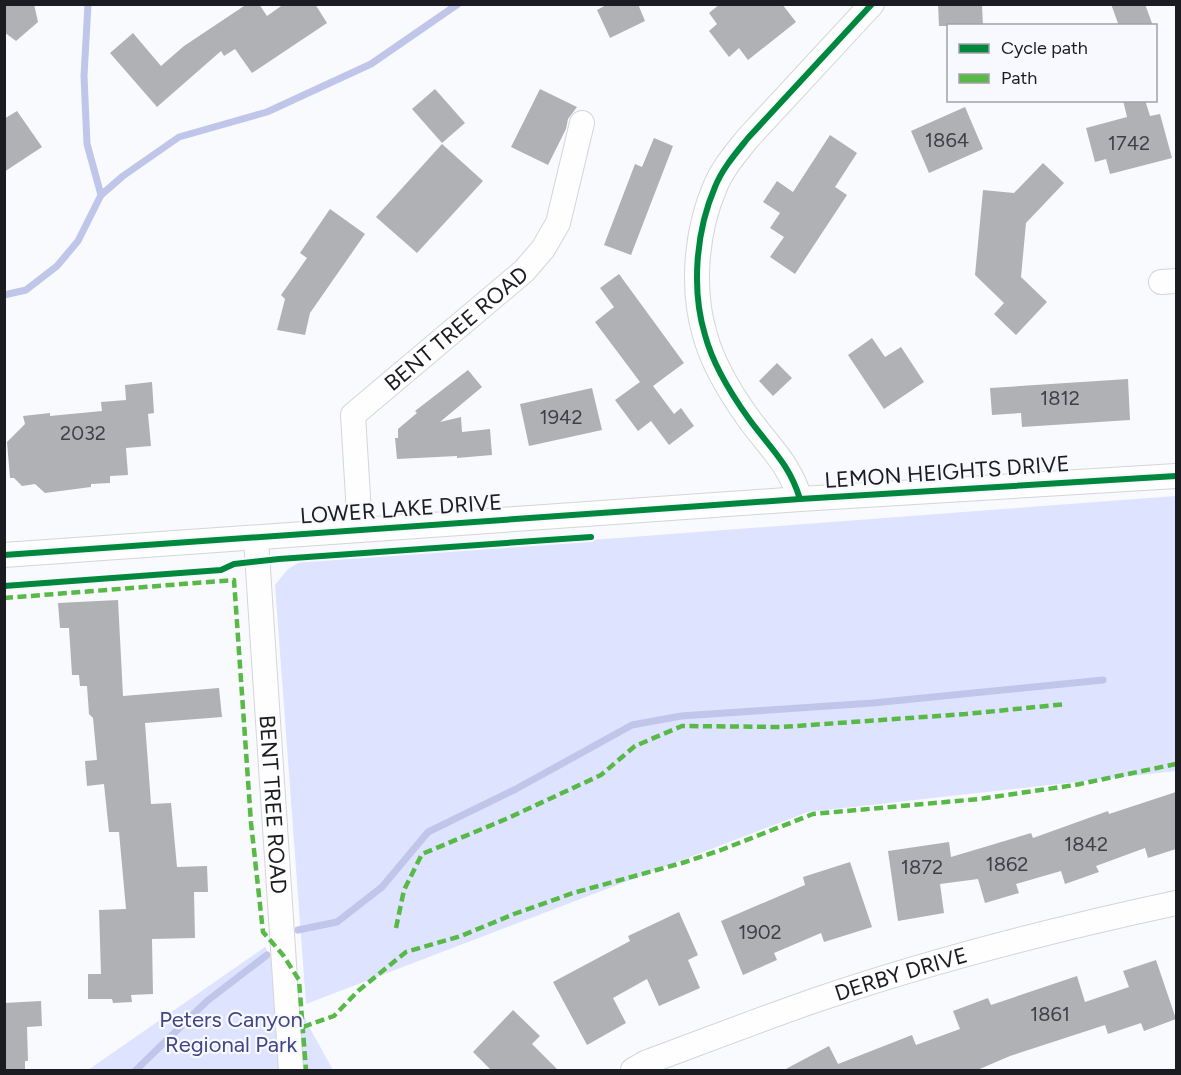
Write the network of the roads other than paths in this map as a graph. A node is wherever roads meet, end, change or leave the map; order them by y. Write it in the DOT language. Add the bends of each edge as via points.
graph roads {
  1 [pos="872,4"];
  2 [pos="582,123"];
  3 [pos="1176,476"];
  4 [pos="800,499"];
  5 [pos="360,530"];
  6 [pos="256,538"];
  7 [pos="4,555"];
  8 [pos="1176,903"];
  9 [pos="291,1071"];
  10 [pos="633,1071"];
  1 -- 4 [label="street, LEMON HEIGHTS DRIVE" via="735,154 716,185 701,237 699,303 708,345 749,418 788,469"];
  2 -- 5 [label="street, BENT TREE ROAD" via="558,224 543,249 524,271 352,415"];
  3 -- 4 [label="street, LEMON HEIGHTS DRIVE"];
  4 -- 5 [label="street, LOWER LAKE DRIVE"];
  5 -- 6 [label="street, LOWER LAKE DRIVE"];
  6 -- 7 [label="street, LOWER LAKE DRIVE"];
  6 -- 9 [label="street, BENT TREE ROAD"];
  8 -- 10 [label="street, DERBY DRIVE" via="937,962 817,1000 645,1063"];
}
